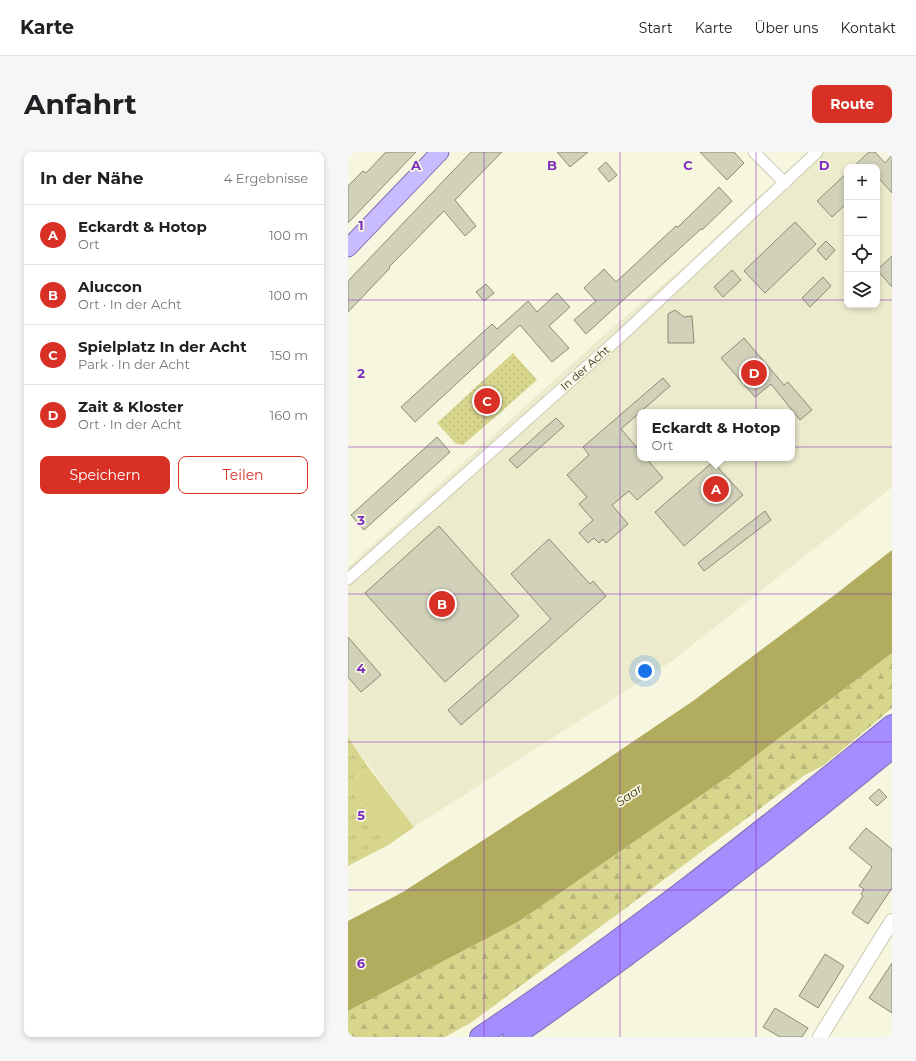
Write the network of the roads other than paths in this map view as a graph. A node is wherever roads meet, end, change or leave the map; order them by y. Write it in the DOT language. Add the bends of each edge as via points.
graph roads {
  1 [pos="440,152"];
  2 [pos="754,152"];
  3 [pos="818,152"];
  4 [pos="785,183"];
  5 [pos="348,248"];
  6 [pos="348,579"];
  7 [pos="892,725"];
  8 [pos="892,748"];
  9 [pos="892,921"];
  10 [pos="480,1037"];
  11 [pos="513,1037"];
  12 [pos="820,1037"];
  1 -- 5 [label="main road"];
  2 -- 4 [label="street"];
  3 -- 4 [label="street, In der Acht"];
  4 -- 6 [label="street, In der Acht" via="620,337"];
  7 -- 10 [label="highway" via="756,835"];
  8 -- 11 [label="highway" via="768,849"];
  9 -- 12 [label="street"];
}
